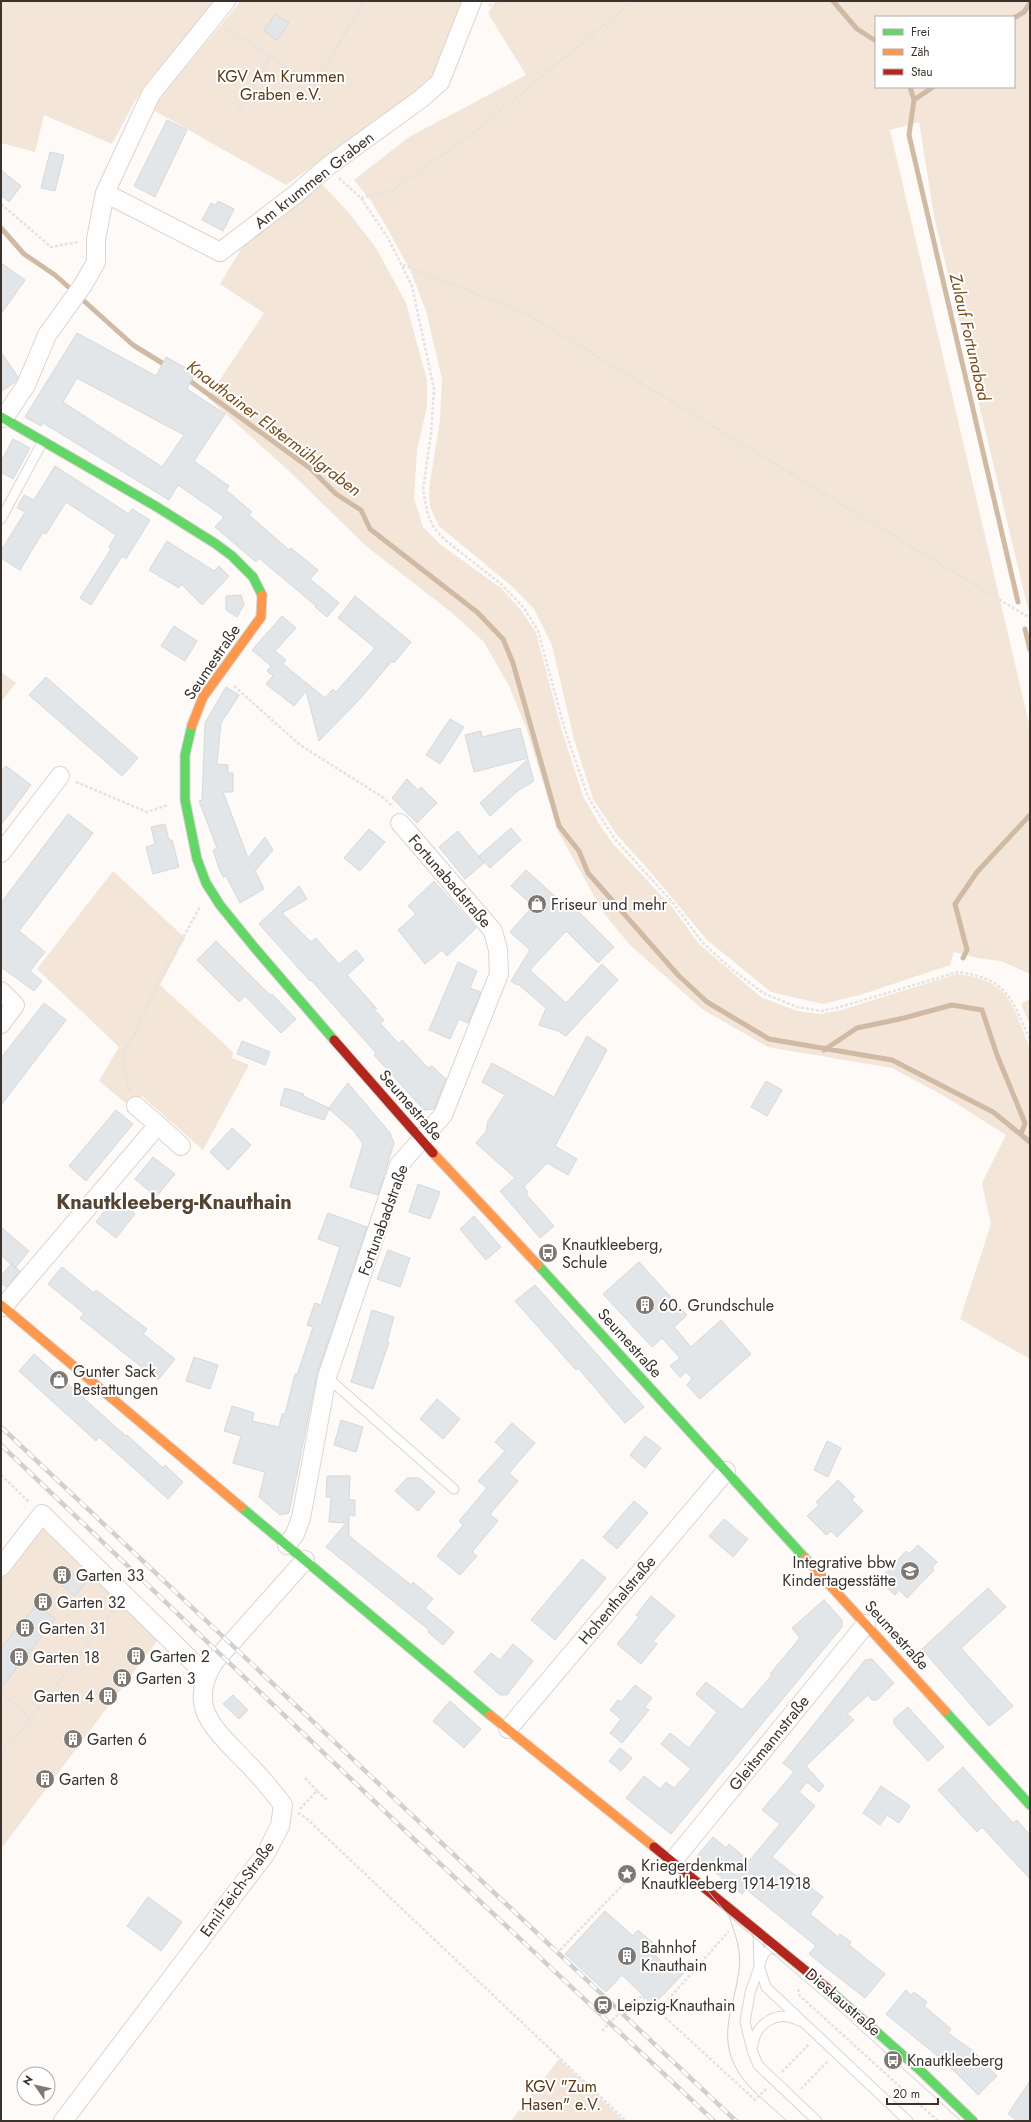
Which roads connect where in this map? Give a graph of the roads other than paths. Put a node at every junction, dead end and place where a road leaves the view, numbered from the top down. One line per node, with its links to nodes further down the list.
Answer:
1 (226, 1): 3 (street)
2 (472, 1): 3 (street, Am krummen Graben)
3 (105, 193): 4 (street)
4 (3, 417): 5 (street, Seumestraße)
5 (43, 442): 6 (lane); 14 (street, Seumestraße)
6 (1, 519)
7 (60, 776): 9 (street)
8 (400, 822): 14 (street, Fortunabadstraße)
9 (1, 853)
10 (1, 991): 11 (street)
11 (1, 1024)
12 (136, 1106): 13 (street)
13 (158, 1125): 15 (street); 16 (street)
14 (421, 1140): 17 (street, Fortunabadstraße); 18 (street, Seumestraße)
15 (181, 1146)
16 (2, 1306): 20 (street, Dieskaustraße)
17 (327, 1377): 19 (lane); 20 (street, Fortunabadstraße)
18 (726, 1471): 23 (street, Seumestraße); 25 (street, Hohenthalstraße)
19 (454, 1489)
20 (287, 1545): 21 (street, Dieskaustraße)
21 (305, 1560): 24 (street, Emil-Teich-Straße); 25 (street, Dieskaustraße)
22 (1, 1567): 24 (street)
23 (866, 1624): 26 (street, Seumestraße); 27 (street, Gleitsmannstraße)
24 (206, 1675): 33 (street, Emil-Teich-Straße)
25 (508, 1729): 27 (street, Dieskaustraße)
26 (1030, 1805)
27 (672, 1862): 28 (street, Dieskaustraße)
28 (758, 1930): 29 (street, Dieskaustraße); 30 (lane)
29 (781, 1950): 30 (lane); 36 (street, Dieskaustraße)
30 (759, 1965): 31 (lane); 32 (lane)
31 (805, 2024): 32 (lane); 35 (lane)
32 (752, 2050): 34 (lane)
33 (64, 2121)
34 (817, 2121)
35 (908, 2121)
36 (973, 2121)

